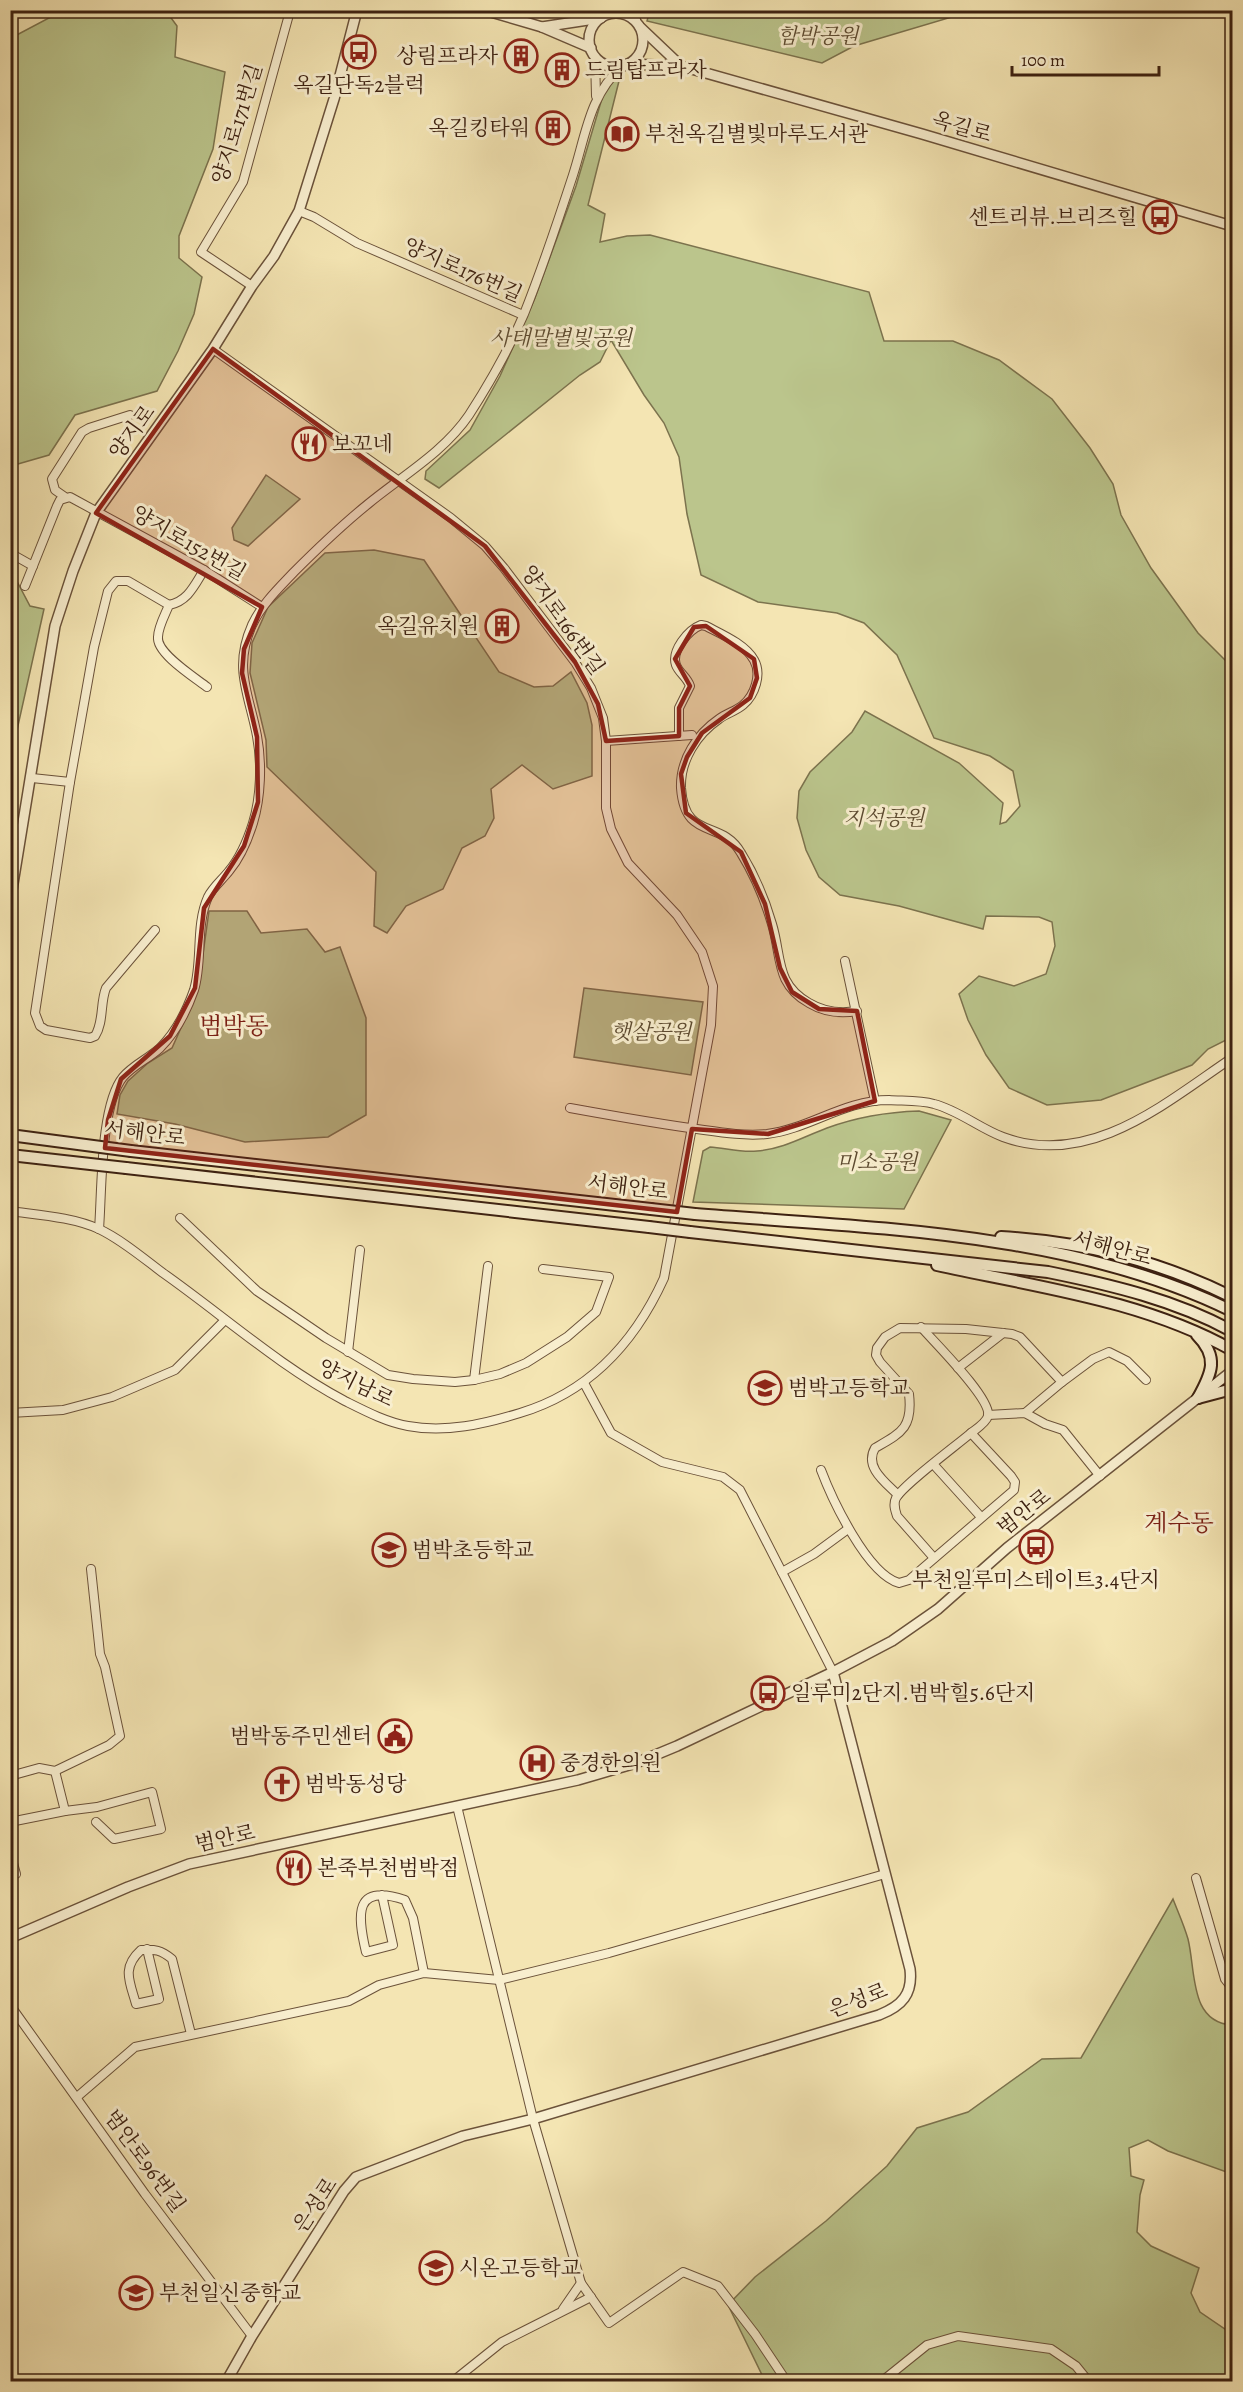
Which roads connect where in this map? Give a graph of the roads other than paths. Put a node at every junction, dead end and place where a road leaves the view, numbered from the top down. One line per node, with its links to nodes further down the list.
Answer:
1 (357, 10): 12 (street, 양지로)
2 (484, 10): 7 (street)
3 (635, 10): 6 (street)
4 (290, 11): 14 (street, 양지로171번길)
5 (607, 14): 6 (street); 7 (street); 8 (street)
6 (638, 25): 9 (street); 10 (street, 옥길로)
7 (542, 27): 8 (street)
8 (593, 52): 9 (street); 11 (street)
9 (625, 65): 10 (street, 옥길로); 11 (street)
10 (681, 66): 13 (street, 옥길로)
11 (597, 98): 15 (street)
12 (299, 211): 14 (street, 양지로); 15 (street, 양지로176번길)
13 (1233, 226)
14 (252, 286): 16 (street, 양지로)
15 (523, 315): 18 (street, 양지로176번길)
16 (213, 349): 18 (street, 양지로166번길); 20 (street, 양지로)
17 (130, 415): 19 (street)
18 (399, 481): 26 (street, 양지로176번길); 30 (street, 양지로166번길)
19 (65, 497): 20 (street, 양지로152번길); 22 (street)
20 (96, 513): 23 (street, 양지로152번길); 31 (street, 양지로)
21 (10, 552): 22 (street)
22 (33, 566): 24 (street)
23 (204, 570): 25 (street); 26 (street, 양지로152번길)
24 (25, 586)
25 (169, 605): 27 (street); 32 (street)
26 (262, 607): 45 (street)
27 (207, 687)
28 (679, 735): 29 (street); 30 (street); 36 (street)
29 (692, 735)
30 (606, 741): 40 (street, 양지로166번길)
31 (32, 778): 32 (street); 33 (street, 양지로)
32 (70, 782): 34 (street)
33 (10, 902)
34 (155, 930)
35 (845, 961): 36 (street)
36 (857, 1011): 38 (street)
37 (1233, 1058): 38 (street)
38 (875, 1101): 40 (street)
39 (570, 1108): 40 (street)
40 (692, 1129): 65 (street, 양지남로)
41 (10, 1136): 46 (main road, 서해안로, bridge)
42 (10, 1155): 48 (main road, 서해안로, bridge)
43 (10, 1211): 45 (street, 양지남로)
44 (180, 1218): 59 (street)
45 (99, 1229): 53 (street, 양지남로)
46 (890, 1229): 51 (main road); 52 (main road, 서해안로)
47 (360, 1250): 59 (street)
48 (886, 1255): 55 (main road); 56 (main road, 서해안로)
49 (488, 1266): 62 (street)
50 (543, 1269): 62 (street)
51 (1233, 1297)
52 (1233, 1311)
53 (225, 1320): 65 (street, 양지남로); 68 (street)
54 (921, 1328): 57 (street); 60 (street); 75 (street)
55 (1193, 1330): 58 (main road); 67 (main road)
56 (1233, 1331)
57 (1003, 1333): 60 (street); 64 (street)
58 (1233, 1350)
59 (348, 1352): 62 (street)
60 (958, 1368): 70 (street)
61 (1233, 1371): 67 (street, 범안로)
62 (474, 1380)
63 (1146, 1380): 64 (street)
64 (1062, 1382): 69 (street)
65 (584, 1383): 80 (street)
66 (1233, 1389): 67 (main road)
67 (1198, 1398): 74 (street, 범안로)
68 (10, 1413)
69 (1025, 1413): 70 (street); 74 (street)
70 (988, 1415): 71 (street)
71 (971, 1433): 72 (street); 76 (street)
72 (934, 1464): 75 (street); 76 (street)
73 (821, 1470): 77 (street)
74 (1100, 1476): 81 (street, 범안로)
75 (898, 1495): 78 (street)
76 (981, 1517): 78 (street)
77 (848, 1529): 78 (street); 80 (street)
78 (934, 1558)
79 (91, 1569): 82 (street)
80 (782, 1572): 81 (street)
81 (833, 1672): 84 (street, 범안로); 90 (street, 은성로)
82 (55, 1771): 83 (street); 85 (street)
83 (10, 1776)
84 (457, 1806): 93 (street, 범안로); 96 (street)
85 (66, 1811): 86 (street); 87 (street)
86 (10, 1822)
87 (96, 1822)
88 (10, 1852): 89 (street)
89 (16, 1874)
90 (885, 1874): 96 (street); 101 (street, 은성로)
91 (1196, 1878): 97 (street)
92 (382, 1895): 92 (street); 95 (street)
93 (10, 1938)
94 (147, 1949): 94 (street); 99 (street)
95 (424, 1973): 96 (street); 99 (street)
96 (500, 1980): 101 (street)
97 (1233, 1988)
98 (10, 2005): 100 (street, 범안로96번길)
99 (191, 2034): 100 (street)
100 (77, 2097): 105 (street, 범안로96번길)
101 (533, 2120): 102 (street); 105 (street, 은성로)
102 (581, 2283): 103 (street); 104 (street)
103 (591, 2297): 104 (street); 108 (street)
104 (562, 2311): 107 (street)
105 (252, 2336): 106 (street, 은성로)
106 (226, 2382)
107 (452, 2382)
108 (787, 2382)
109 (881, 2382): 110 (street)
110 (1089, 2382)

